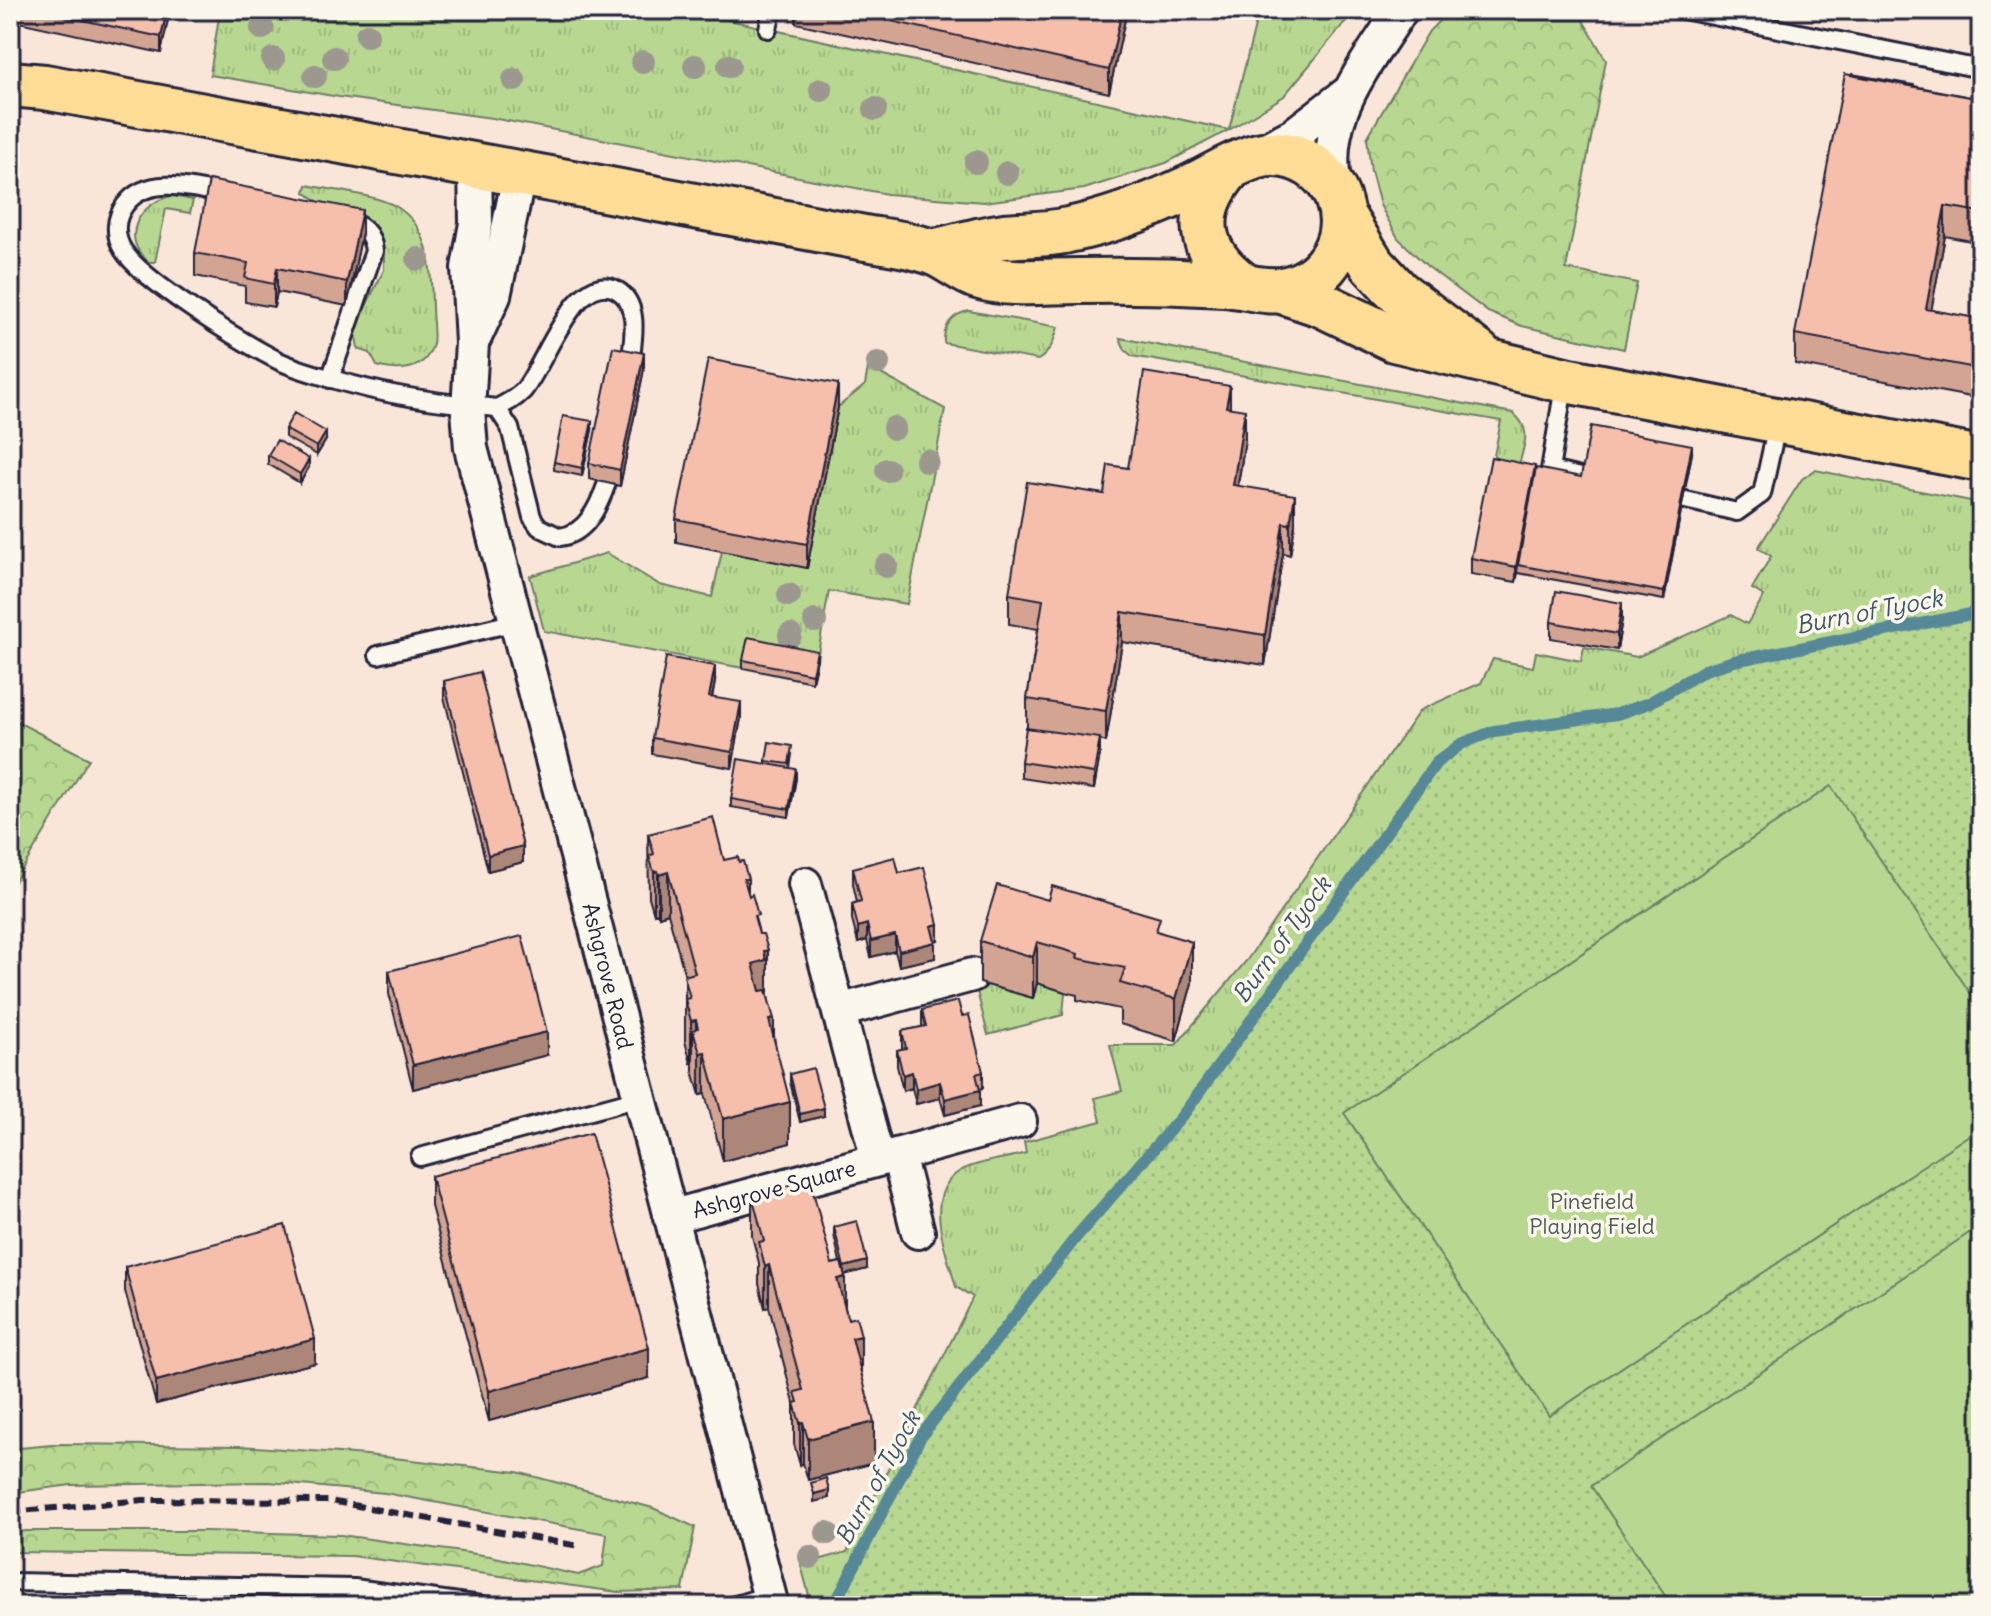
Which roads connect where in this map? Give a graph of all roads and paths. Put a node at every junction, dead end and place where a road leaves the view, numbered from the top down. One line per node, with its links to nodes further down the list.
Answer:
1 (772, 10): 4 (lane)
2 (1401, 10): 7 (street)
3 (1683, 10): 5 (lane)
4 (768, 29)
5 (1981, 69)
6 (22, 83): 8 (highway)
7 (1349, 92): 9 (street); 12 (street)
8 (475, 164): 10 (highway); 16 (street, Ashgrove Road)
9 (1237, 164): 12 (highway); 14 (highway); 15 (highway)
10 (520, 171): 14 (highway); 16 (street, Ashgrove Road)
11 (239, 197): 19 (lane)
12 (1339, 205): 15 (highway); 17 (highway)
13 (328, 215): 19 (lane)
14 (933, 252): 15 (highway)
15 (1263, 288): 17 (highway)
16 (472, 343): 21 (street, Ashgrove Road)
17 (1486, 360): 20 (highway)
18 (630, 366): 21 (lane)
19 (330, 379): 21 (lane)
20 (1565, 380): 22 (highway); 25 (lane)
21 (482, 406): 24 (lane); 27 (street, Ashgrove Road)
22 (1778, 419): 23 (highway); 26 (lane)
23 (1981, 459)
24 (607, 483)
25 (1607, 483)
26 (1651, 493)
27 (516, 622): 28 (lane); 32 (street, Ashgrove Road)
28 (378, 655)
29 (805, 884): 31 (street, Ashgrove Square)
30 (972, 975): 31 (street)
31 (839, 1011): 35 (street, Ashgrove Square)
32 (639, 1098): 34 (lane); 36 (street, Ashgrove Road)
33 (1020, 1121): 35 (street, Ashgrove Square)
34 (420, 1157)
35 (888, 1158): 36 (street, Ashgrove Square); 37 (street, Ashgrove Square)
36 (670, 1217): 39 (street, Ashgrove Road)
37 (918, 1232)
38 (10, 1582): 40 (lane)
39 (770, 1600): 41 (lane)
40 (489, 1606)
41 (732, 1606)

